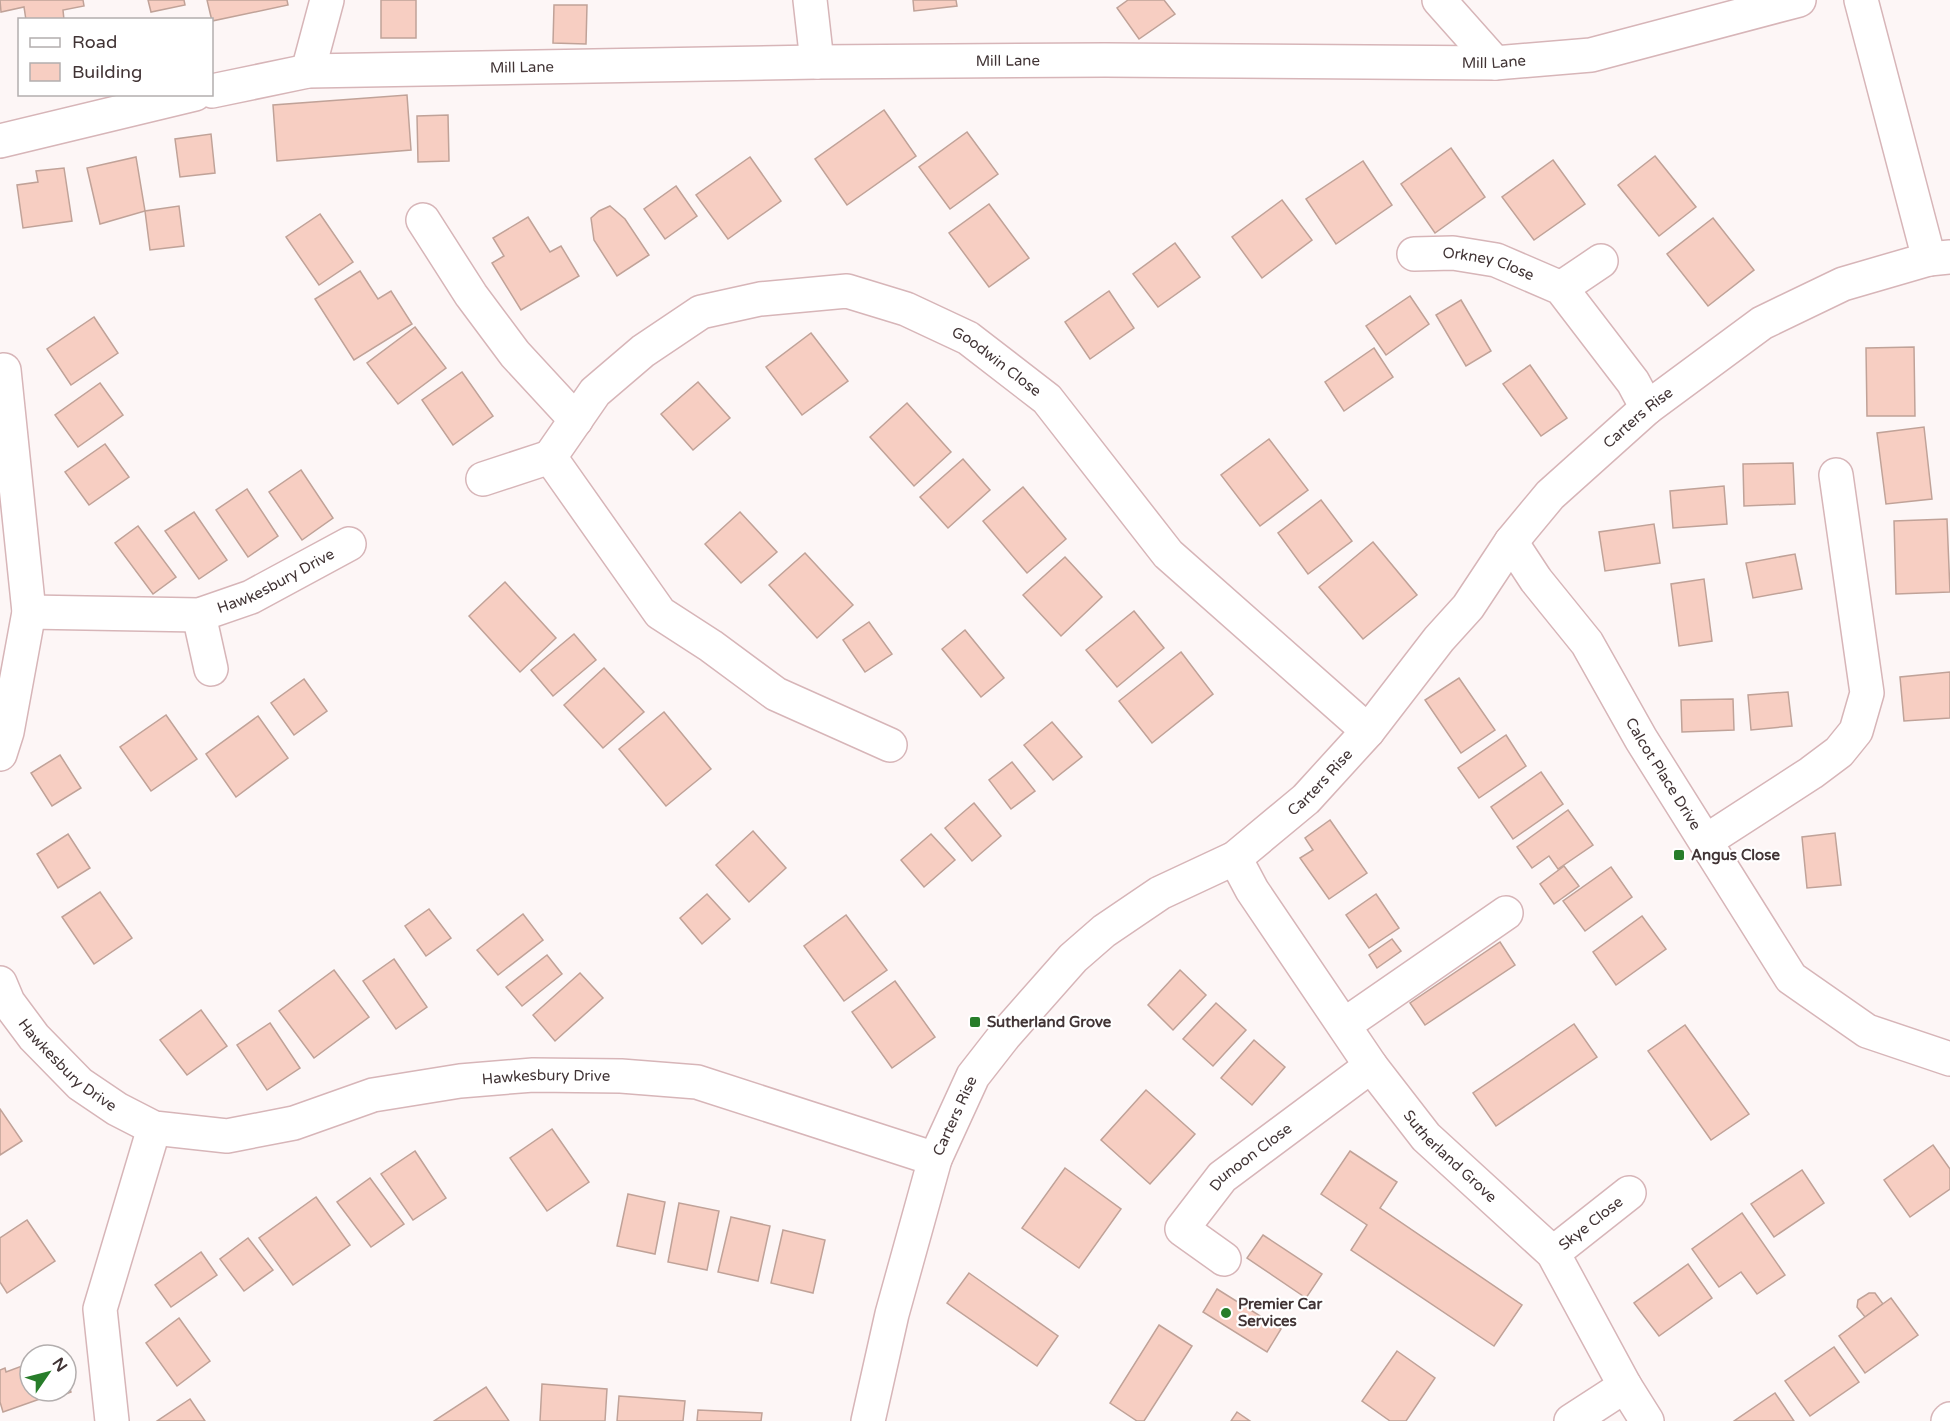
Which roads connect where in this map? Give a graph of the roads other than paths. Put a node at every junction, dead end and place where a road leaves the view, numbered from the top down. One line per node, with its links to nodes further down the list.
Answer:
1 (327, 0): 8 (street)
2 (810, 0): 6 (street)
3 (1440, 0): 7 (street)
4 (1799, 0): 7 (street, Mill Lane)
5 (1860, 0): 14 (street)
6 (818, 62): 7 (street, Mill Lane); 8 (street, Mill Lane)
7 (1495, 63)
8 (308, 71): 9 (street, Mill Lane)
9 (213, 91)
10 (187, 96): 11 (street)
11 (0, 141)
12 (423, 220): 19 (street)
13 (1414, 254): 16 (street, Orkney Close)
14 (1939, 258): 18 (street, Carters Rise)
15 (1601, 261): 16 (street)
16 (1561, 288): 18 (street, Orkney Close)
17 (4, 370): 25 (street)
18 (1647, 408): 23 (street, Carters Rise)
19 (576, 420): 20 (street, Goodwin Close); 28 (street, Goodwin Close)
20 (550, 457): 22 (street); 29 (street)
21 (1836, 475): 31 (street)
22 (483, 479)
23 (1511, 542): 28 (street, Carters Rise); 31 (street, Calcot Place Drive)
24 (348, 544): 26 (street, Hawkesbury Drive)
25 (29, 612): 26 (street, Hawkesbury Drive); 30 (street)
26 (199, 615): 27 (street, Hawkesbury Drive)
27 (211, 669)
28 (1368, 730): 32 (street, Carters Rise)
29 (890, 745)
30 (0, 754)
31 (1706, 842): 36 (street, Calcot Place Drive)
32 (1235, 858): 35 (street, Sutherland Grove); 39 (street, Carters Rise)
33 (1506, 913): 35 (street)
34 (0, 983): 38 (street, Hawkesbury Drive)
35 (1344, 1025): 37 (street, Sutherland Grove)
36 (1950, 1059)
37 (1371, 1066): 41 (street, Sutherland Grove); 42 (street, Dunoon Close)
38 (154, 1128): 39 (street, Hawkesbury Drive); 44 (street)
39 (935, 1159): 45 (street, Carters Rise)
40 (1629, 1193): 41 (street, Skye Close)
41 (1553, 1253): 43 (street, Sutherland Grove)
42 (1224, 1259)
43 (1625, 1386): 46 (street); 47 (street, Sutherland Grove)
44 (112, 1421)
45 (868, 1421)
46 (1571, 1421)
47 (1647, 1421)

